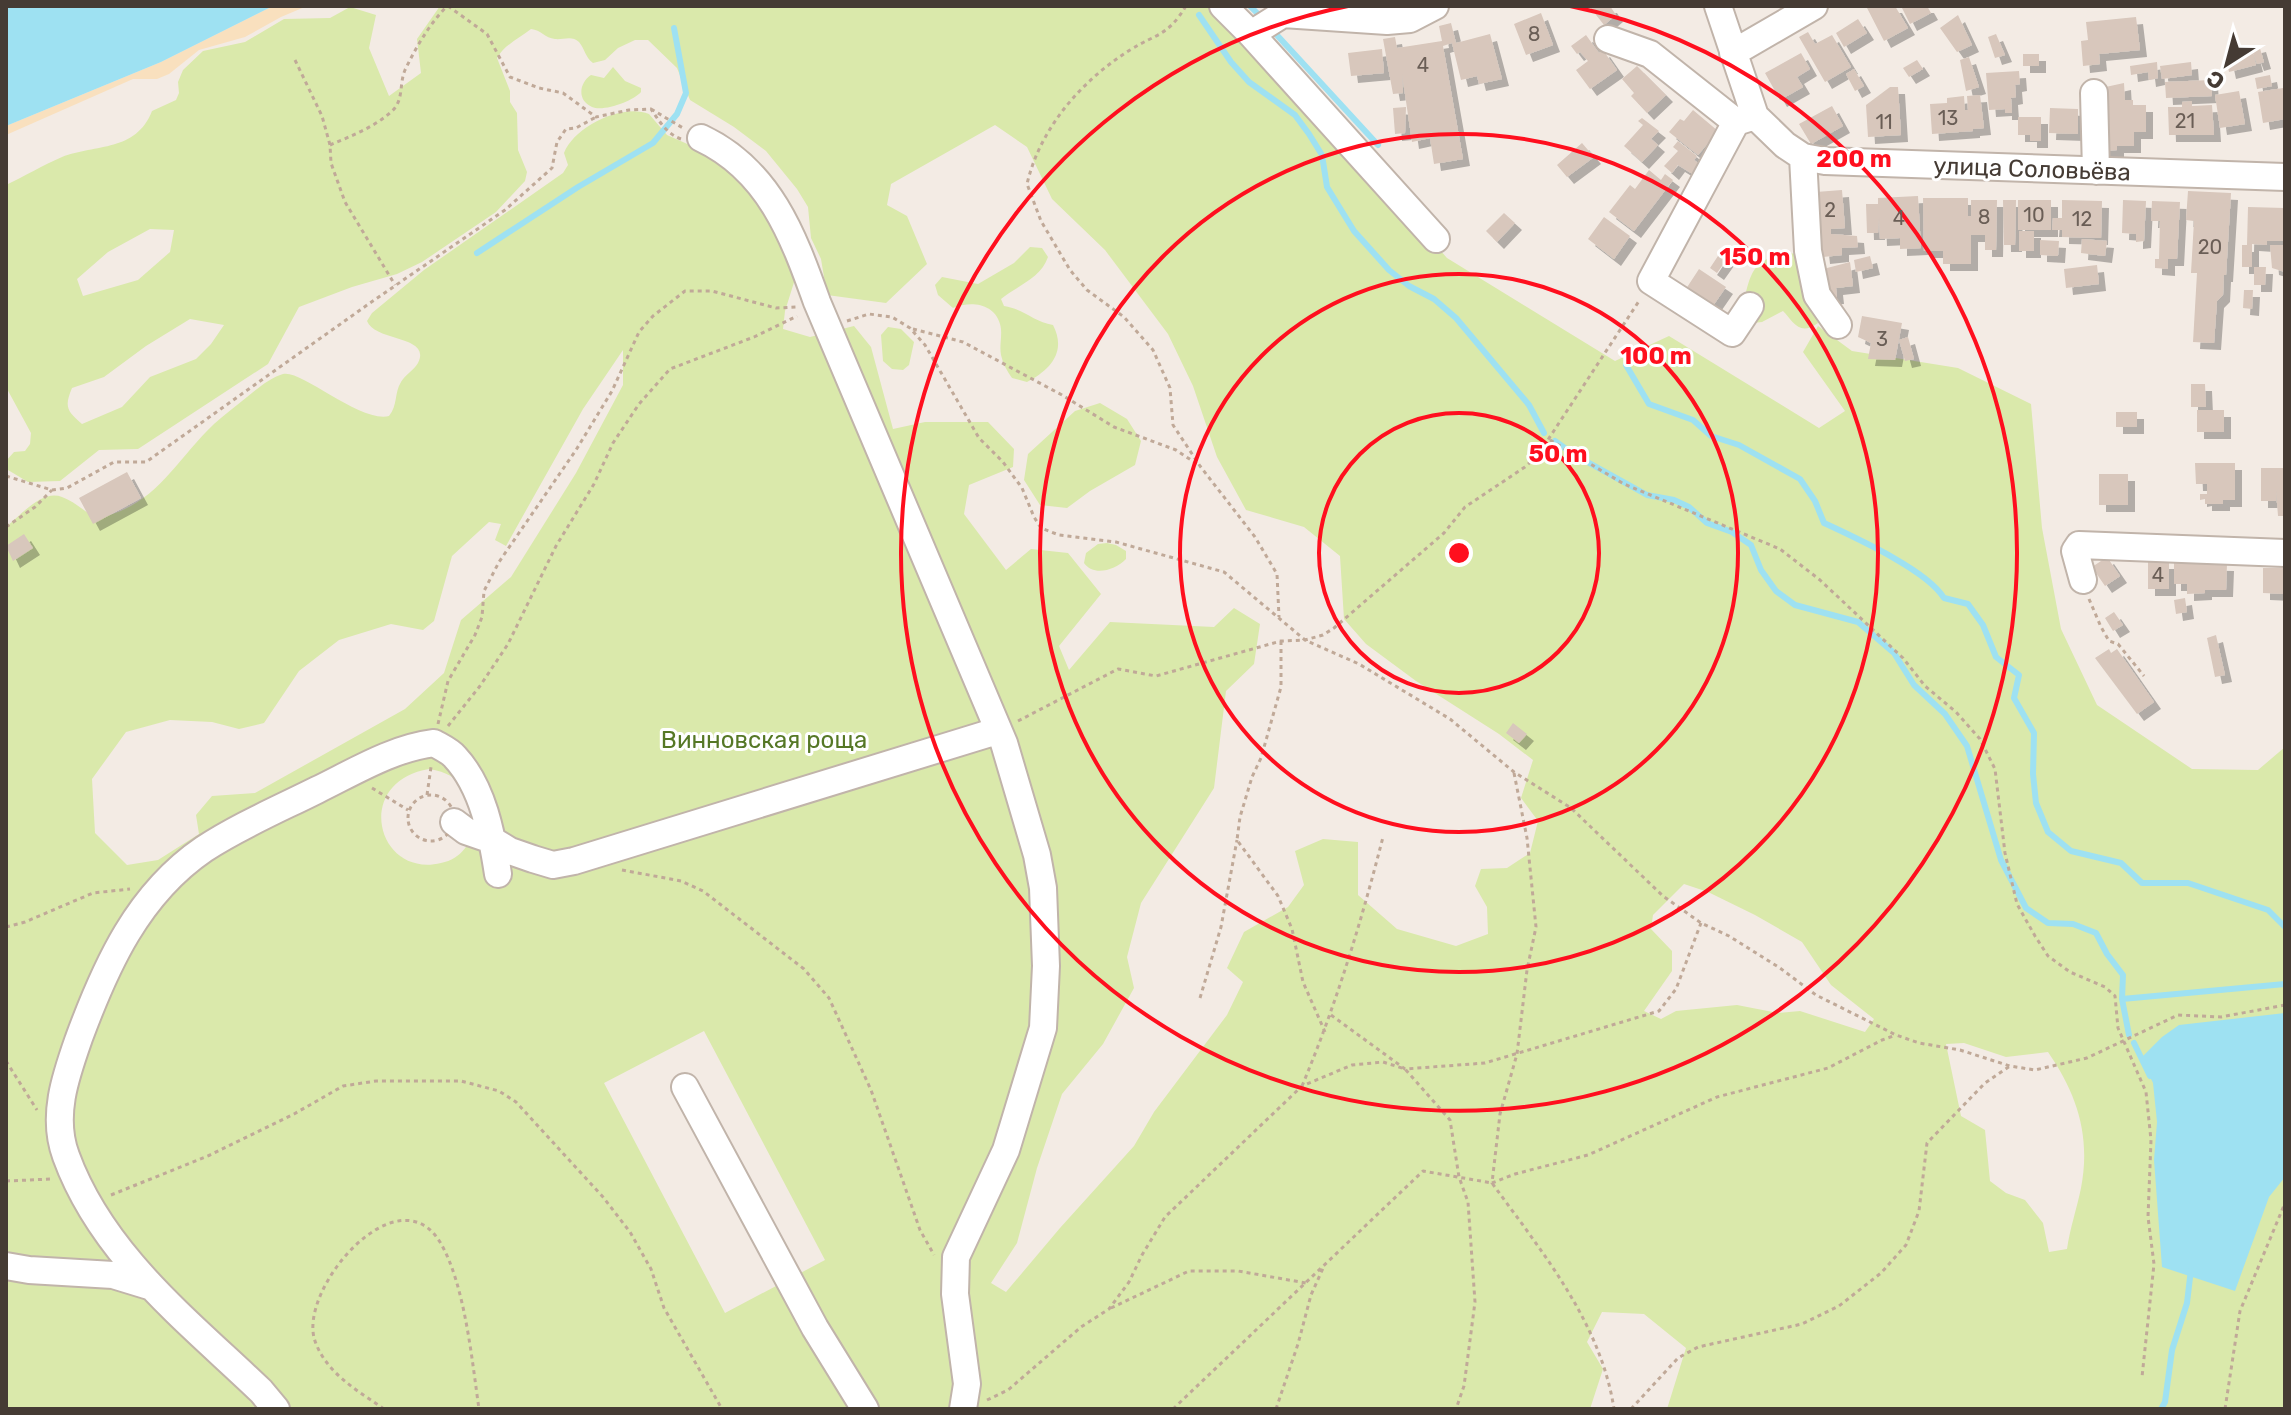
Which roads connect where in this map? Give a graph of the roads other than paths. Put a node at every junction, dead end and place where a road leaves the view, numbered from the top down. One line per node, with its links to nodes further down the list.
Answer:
1 (1223, 6): 6 (street)
2 (1718, 6): 8 (street)
3 (1814, 6): 8 (street)
4 (1424, 8): 5 (street)
5 (1287, 10): 6 (street)
6 (1251, 34): 15 (street)
7 (1608, 39): 10 (street)
8 (1733, 53): 10 (street)
9 (2094, 93): 13 (street)
10 (1746, 119): 12 (street); 16 (street)
11 (701, 138): 20 (street)
12 (1803, 157): 13 (street, улица Соловьёва); 17 (street)
13 (2096, 171): 14 (street, улица Соловьёва)
14 (2285, 177)
15 (1436, 239)
16 (1750, 306)
17 (1838, 325)
18 (2285, 553): 19 (street)
19 (2083, 580)
20 (997, 731): 22 (street); 27 (street)
21 (454, 822): 22 (street)
22 (492, 840): 23 (street); 26 (street)
23 (498, 874)
24 (685, 1087): 29 (street)
25 (6, 1266): 26 (street)
26 (149, 1286): 28 (street)
27 (971, 1407)
28 (276, 1409)
29 (865, 1409)

